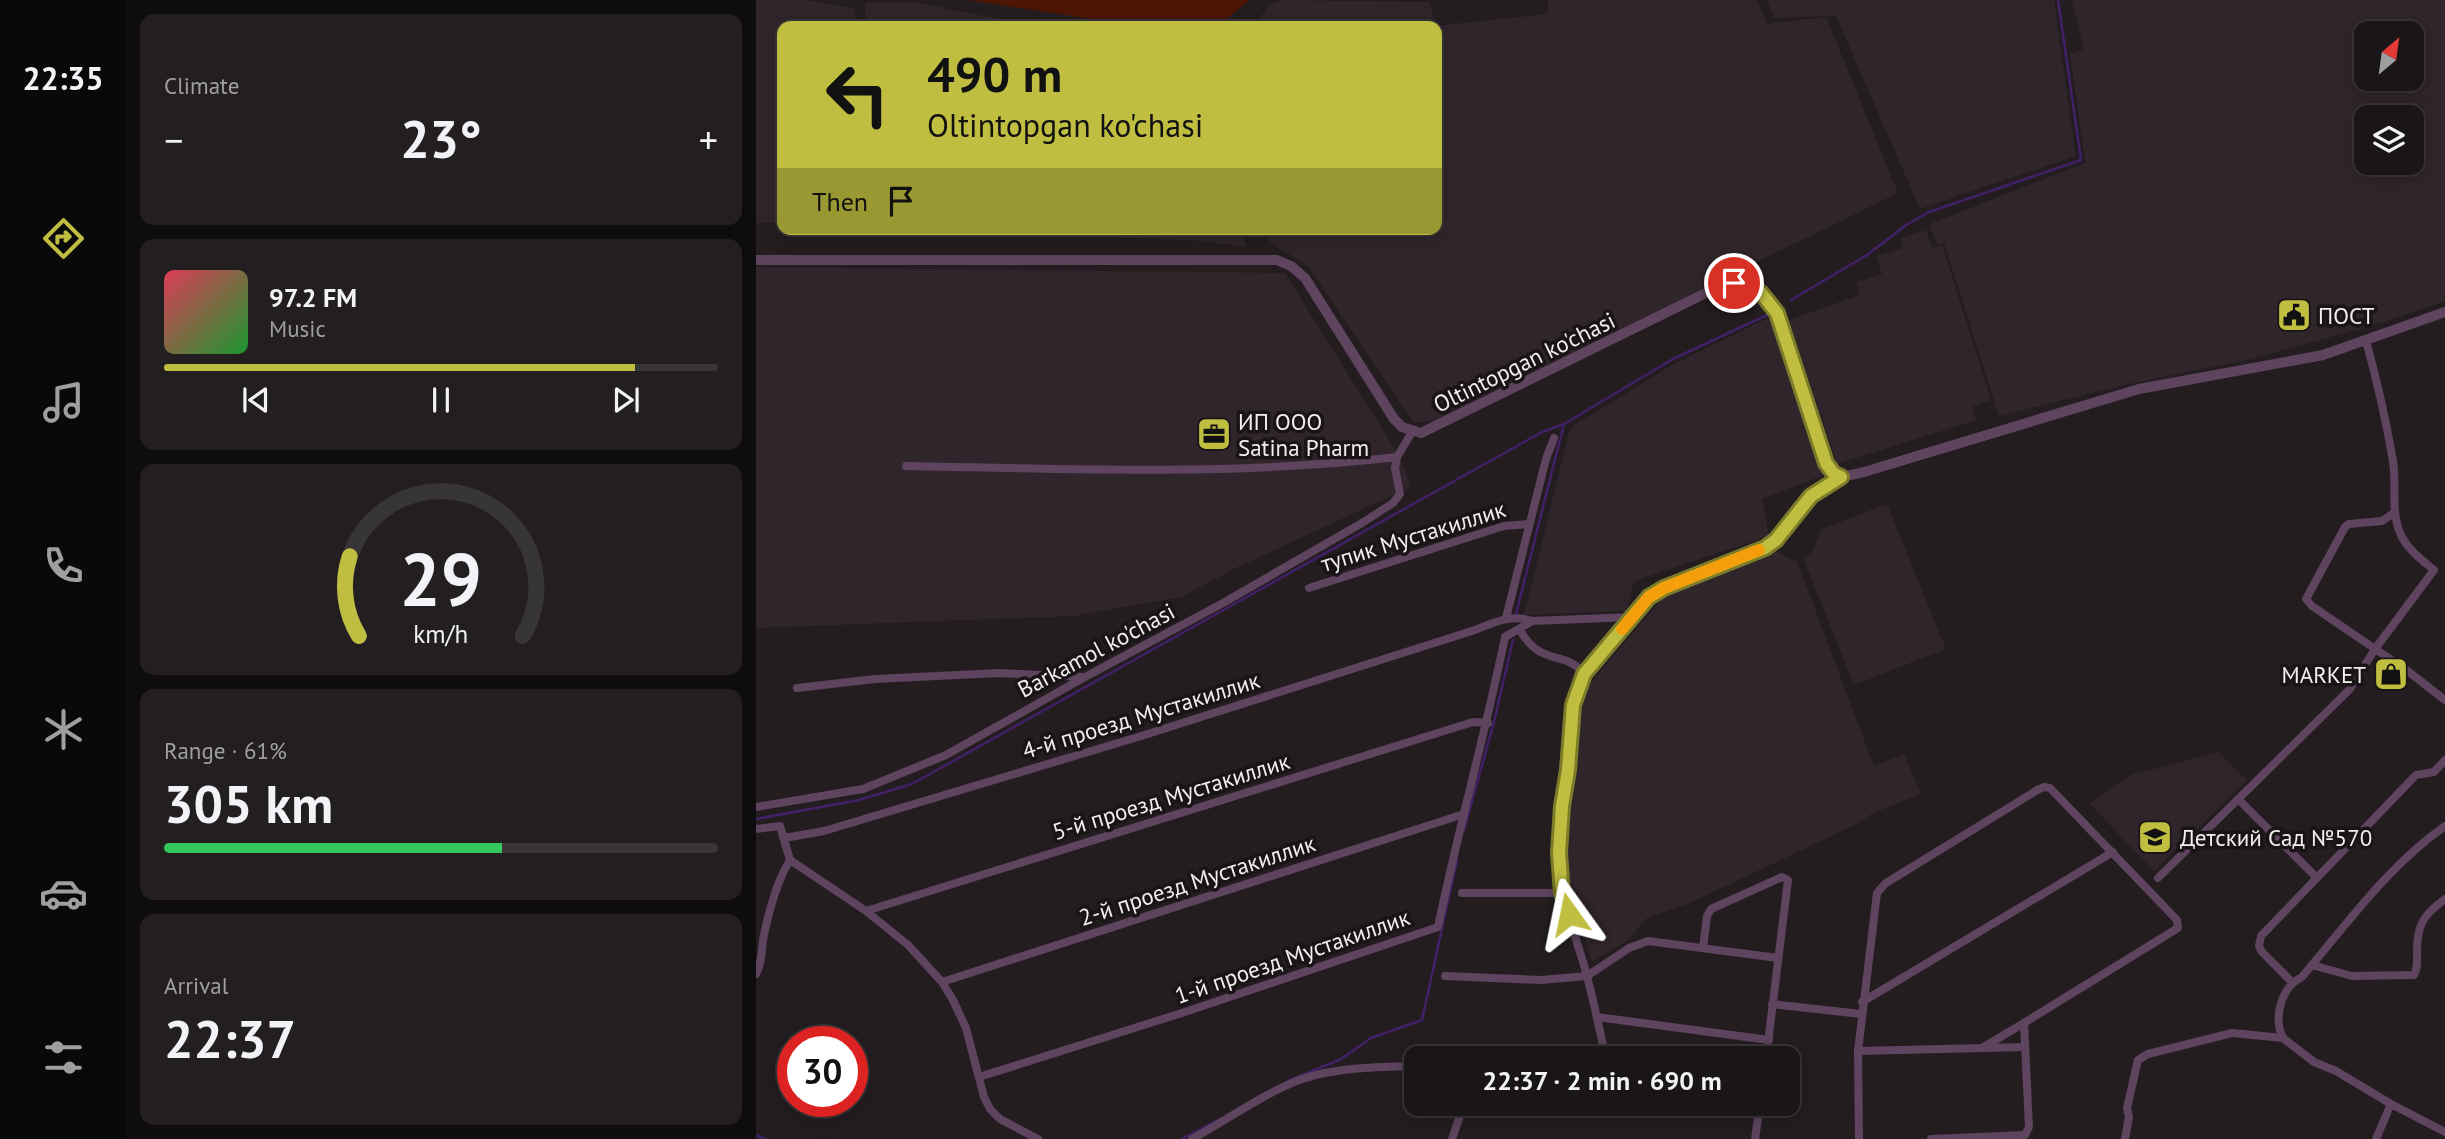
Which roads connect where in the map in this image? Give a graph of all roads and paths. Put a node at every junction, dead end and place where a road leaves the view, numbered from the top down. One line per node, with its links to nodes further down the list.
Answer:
1 (756, 260): 4 (street, Oltintopgan ko'chasi)
2 (2445, 312): 3 (street)
3 (2366, 341): 8 (street); 9 (street)
4 (1412, 432): 6 (street); 8 (street, Oltintopgan ko'chasi)
5 (1553, 438): 10 (street)
6 (1397, 457): 7 (street); 19 (street, Barkamol ko'chasi)
7 (906, 466)
8 (1841, 477): 12 (street)
9 (2394, 513): 17 (street); 17 (street)
10 (1529, 524): 11 (street, тупик Мустакиллик); 13 (street)
11 (1309, 588)
12 (1632, 617): 14 (street); 18 (street)
13 (1502, 620): 14 (street); 16 (street); 29 (street, 4-й проезд Мустакиллик)
14 (1532, 621): 15 (street)
15 (1520, 630): 16 (street); 18 (street)
16 (1505, 637): 22 (street, 1-й проезд Мустакиллик)
17 (2375, 649): 21 (street); 24 (street)
18 (1584, 674): 35 (street)
19 (1085, 677): 20 (street); 25 (street, Barkamol ko'chasi)
20 (797, 688)
21 (2445, 700)
22 (1488, 723): 26 (street, 1-й проезд Мустакиллик); 37 (street, 5-й проезд Мустакиллик)
23 (2445, 760): 32 (street)
24 (2238, 799): 32 (street); 33 (street)
25 (756, 807)
26 (1464, 814): 44 (street, 2-й проезд Мустакиллик); 59 (street, 1-й проезд Мустакиллик)
27 (2445, 826): 40 (street)
28 (756, 829): 29 (street)
29 (784, 838): 31 (street)
30 (2113, 852): 46 (street); 46 (street); 50 (street)
31 (790, 860): 37 (street); 41 (street)
32 (2317, 877): 45 (street)
33 (2158, 878)
34 (1462, 893): 35 (street)
35 (1562, 893): 43 (street)
36 (2445, 899): 40 (street)
37 (866, 911): 44 (street)
38 (1703, 948): 39 (street); 39 (street); 43 (street)
39 (1778, 958): 47 (street)
40 (2312, 965): 45 (street)
41 (756, 974)
42 (1445, 976): 43 (street)
43 (1587, 976): 49 (street)
44 (942, 982): 59 (street)
45 (2292, 982): 51 (street)
46 (1862, 1002): 48 (street)
47 (1772, 1004): 48 (street); 52 (street)
48 (1861, 1014): 57 (street)
49 (1597, 1017): 52 (street); 53 (street)
50 (2024, 1023): 55 (street); 56 (street)
51 (2283, 1038): 60 (street); 70 (street)
52 (1769, 1040): 54 (street)
53 (1603, 1046)
54 (1768, 1046)
55 (2025, 1047): 56 (street); 69 (street)
56 (1981, 1048): 57 (street)
57 (1858, 1051): 68 (street)
58 (1404, 1066): 65 (street)
59 (979, 1077): 64 (street)
60 (2391, 1104): 63 (street); 71 (street)
61 (1460, 1116): 66 (street)
62 (1758, 1116): 67 (street)
63 (2445, 1132)
64 (1038, 1139)
65 (1192, 1139)
66 (1452, 1139)
67 (1755, 1139)
68 (1859, 1139)
69 (1931, 1139)
70 (2125, 1139)
71 (2376, 1139)

